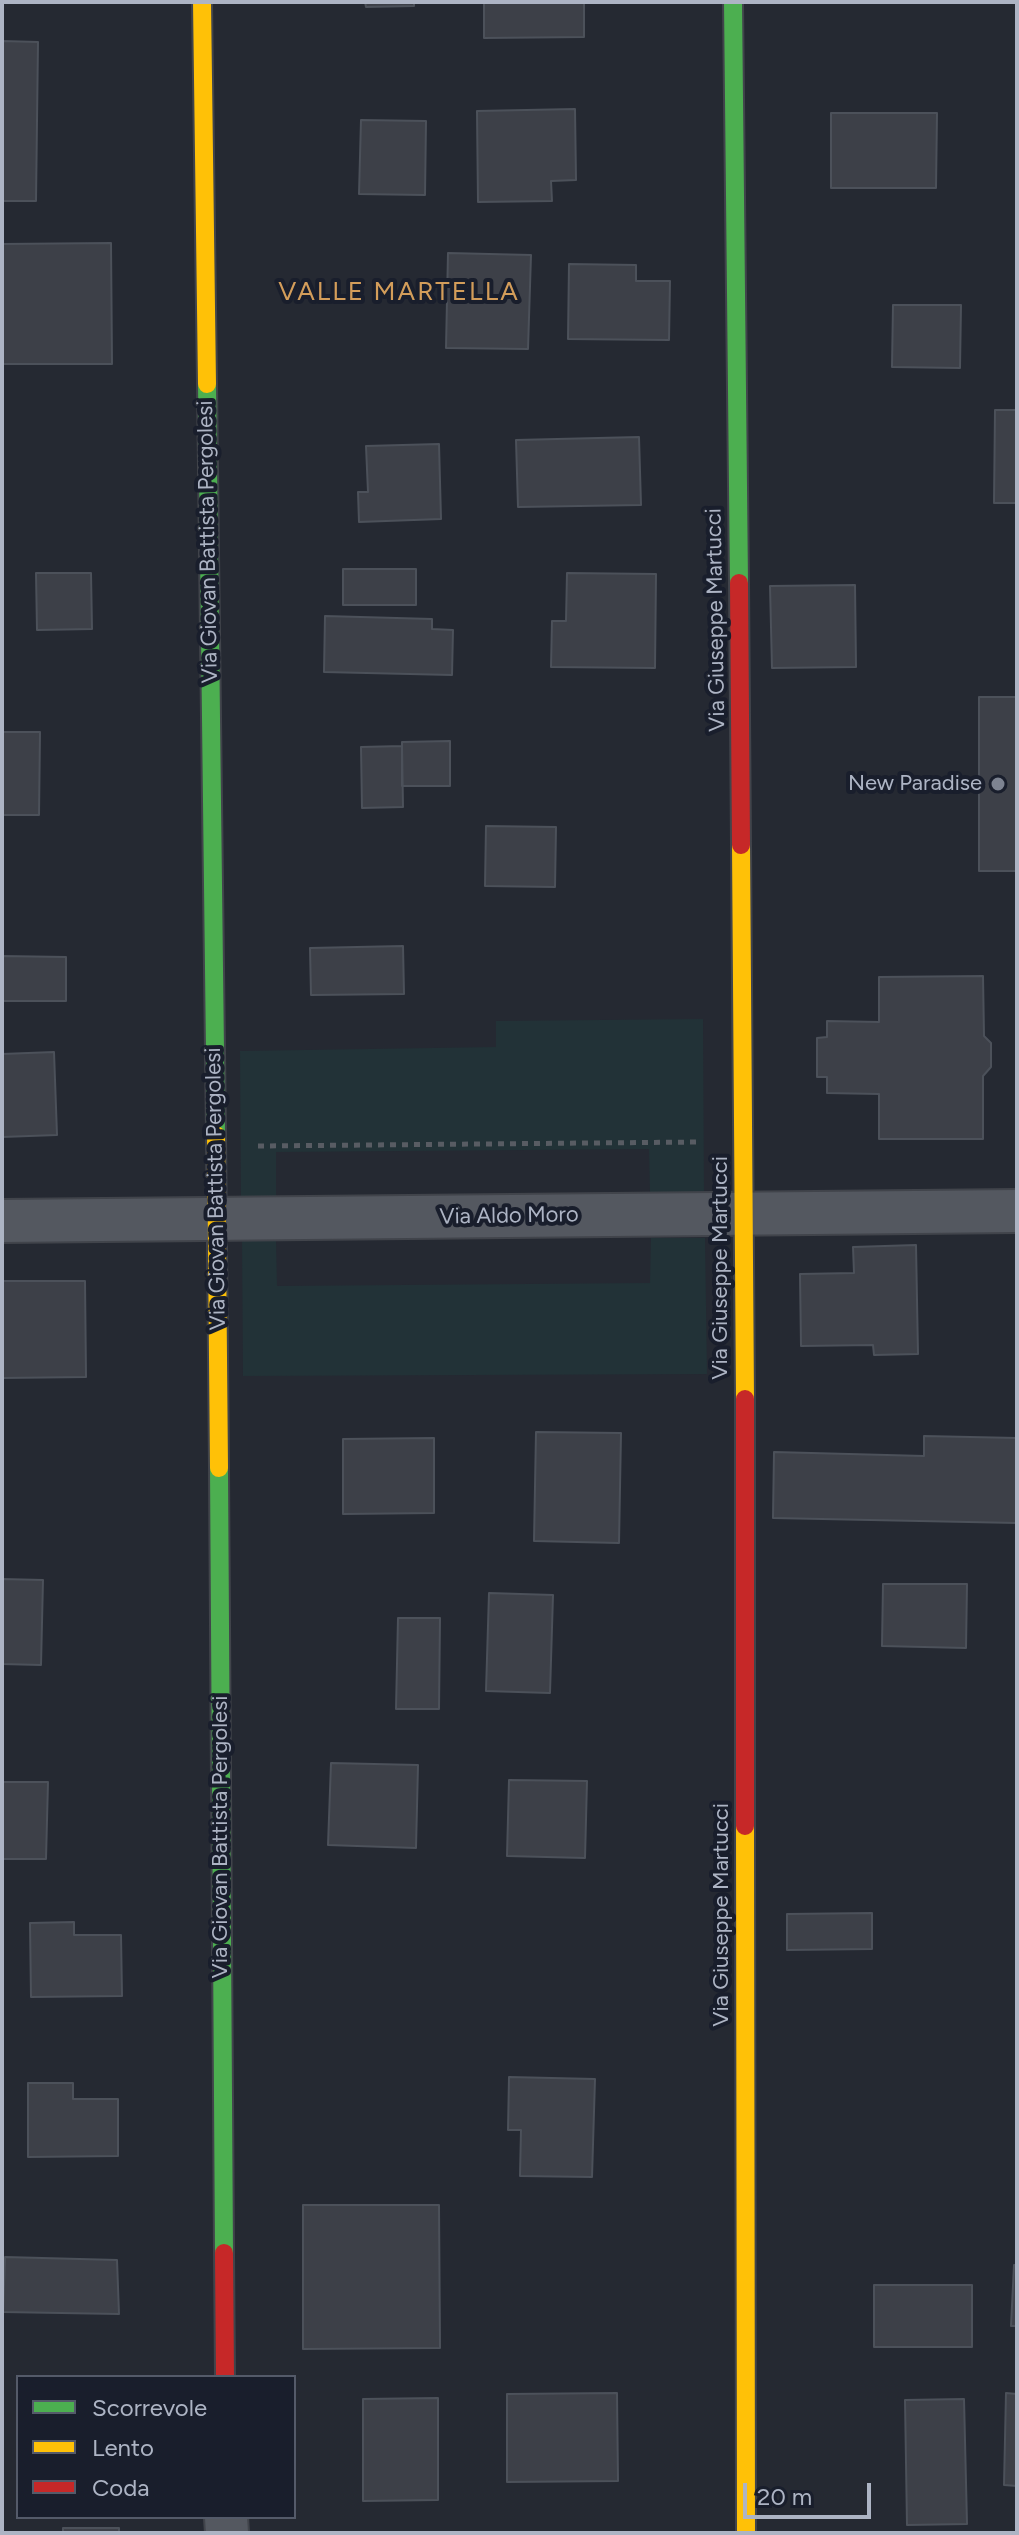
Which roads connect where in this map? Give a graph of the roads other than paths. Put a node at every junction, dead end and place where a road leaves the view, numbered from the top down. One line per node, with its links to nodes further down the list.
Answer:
1 (202, 2): 5 (street, Via Giovan Battista Pergolesi)
2 (733, 2): 4 (street, Via Giuseppe Martucci)
3 (1017, 1211): 4 (street, Via Aldo Moro)
4 (745, 1214): 5 (street, Via Aldo Moro); 8 (street, Via Giuseppe Martucci)
5 (217, 1219): 6 (street, Via Aldo Moro); 7 (street, Via Giovan Battista Pergolesi)
6 (2, 1221)
7 (225, 2375)
8 (746, 2533)

